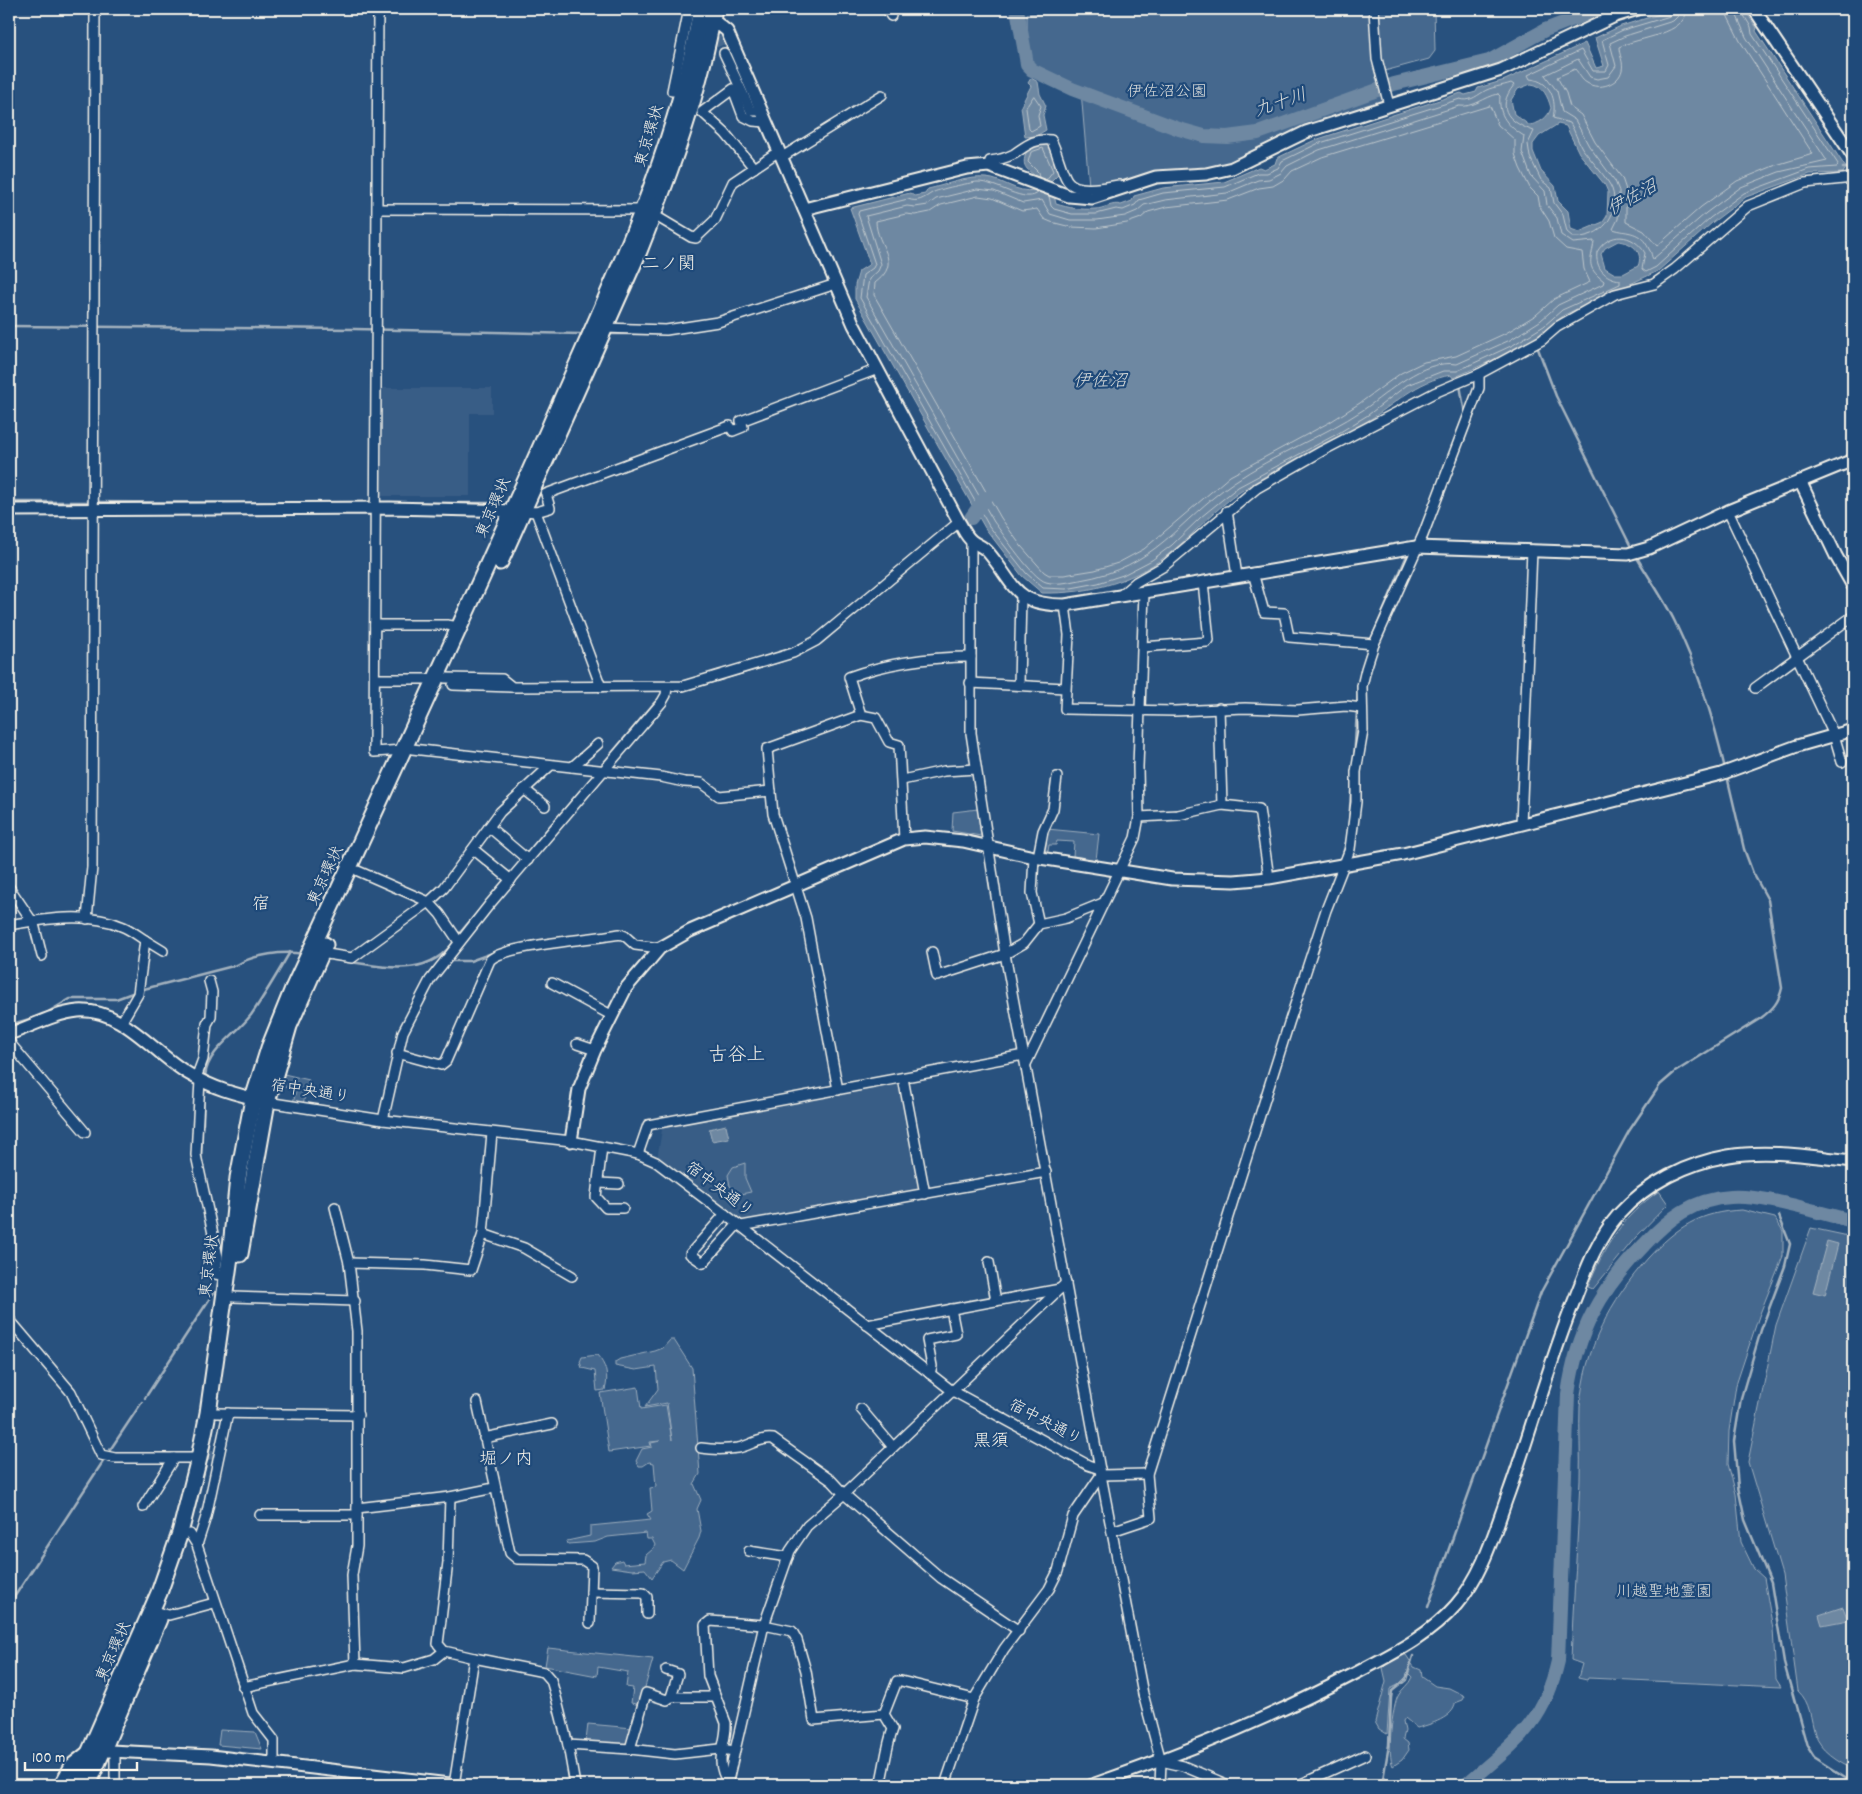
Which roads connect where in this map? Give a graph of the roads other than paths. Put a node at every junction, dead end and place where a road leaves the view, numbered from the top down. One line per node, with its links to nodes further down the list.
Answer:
1 (96, 9): 29 (street)
2 (378, 9): 18 (street)
3 (1374, 9): 9 (street)
4 (1638, 9): 9 (street)
5 (1754, 9): 13 (street)
6 (703, 12): 10 (street); 20 (highway, 東京環状); 20 (highway, 東京環状)
7 (724, 53): 10 (street)
8 (882, 96): 12 (street)
9 (1388, 100): 17 (street)
10 (762, 111): 11 (street)
11 (766, 122): 12 (street); 15 (street)
12 (780, 154): 15 (street); 19 (street)
13 (1853, 156)
14 (989, 166): 17 (street); 17 (street); 19 (street)
15 (754, 168): 20 (street)
16 (1853, 178): 24 (street)
17 (1142, 182)
18 (378, 209): 20 (street); 27 (street)
19 (804, 210): 21 (street)
20 (649, 212): 22 (highway, 東京環状); 30 (highway, 東京環状)
21 (836, 284): 22 (street); 23 (street)
22 (604, 328): 30 (highway, 東京環状)
23 (878, 368): 30 (street); 33 (street)
24 (1479, 374): 31 (street); 35 (street)
25 (1853, 460): 26 (street)
26 (1800, 481): 32 (street); 40 (street)
27 (375, 508): 29 (street); 30 (street); 46 (street)
28 (9, 510): 29 (street)
29 (93, 510): 96 (street)
30 (524, 511): 47 (highway, 東京環状); 53 (highway, 東京環状); 56 (street)
31 (1227, 511): 38 (street); 42 (street)
32 (1728, 511): 36 (street); 51 (street)
33 (959, 522): 34 (street); 57 (street)
34 (971, 541): 43 (street); 50 (street)
35 (1416, 547): 36 (street); 37 (street); 48 (street)
36 (1532, 550): 80 (street)
37 (1253, 573): 38 (street); 48 (street)
38 (1237, 576): 39 (street)
39 (1203, 582): 41 (street); 49 (street)
40 (1853, 586)
41 (1144, 592): 42 (street); 49 (street)
42 (1122, 594): 44 (street)
43 (1022, 596): 44 (street); 55 (street)
44 (1065, 605): 58 (street)
45 (1853, 616): 51 (street)
46 (375, 624): 47 (street); 52 (street)
47 (459, 627): 53 (highway, 東京環状)
48 (1374, 644): 61 (street)
49 (1144, 647): 62 (street)
50 (971, 657): 54 (street); 63 (street)
51 (1796, 657): 59 (street); 65 (street)
52 (375, 682): 53 (street); 53 (street); 67 (street)
53 (439, 682): 56 (street); 67 (highway, 東京環状)
54 (970, 683): 55 (street); 71 (street)
55 (1018, 685): 58 (street)
56 (601, 687): 57 (street)
57 (667, 687): 72 (street)
58 (1065, 688): 62 (street)
59 (1755, 688)
60 (1219, 708): 61 (street); 62 (street); 77 (street)
61 (1362, 708): 87 (street)
62 (1140, 711): 79 (street)
63 (862, 715): 74 (street); 76 (street)
64 (1853, 730): 65 (street)
65 (1834, 735): 68 (street); 80 (street)
66 (598, 744): 70 (street)
67 (408, 749): 69 (street); 89 (highway, 東京環状); 121 (highway, 東京環状)
68 (1842, 762)
69 (551, 765): 70 (street); 75 (street)
70 (572, 767): 72 (street)
71 (976, 769): 74 (street); 83 (street)
72 (602, 770): 76 (street); 86 (street)
73 (1057, 777): 85 (street)
74 (902, 780): 82 (street)
75 (524, 789): 78 (street); 81 (street)
76 (771, 791): 92 (street)
77 (1222, 805): 79 (street); 91 (street)
78 (545, 806)
79 (1139, 817): 88 (street)
80 (1521, 824): 87 (street)
81 (489, 827): 84 (street); 86 (street)
82 (904, 839): 83 (street); 92 (street)
83 (988, 845): 85 (street); 106 (street)
84 (473, 848): 90 (street); 94 (street)
85 (1036, 857): 88 (street); 98 (street)
86 (525, 858): 90 (street)
87 (1343, 866): 91 (street); 163 (street)
88 (1119, 870): 91 (street); 95 (street)
89 (358, 871): 94 (street); 105 (highway, 東京環状)
90 (509, 878): 101 (street)
91 (1270, 878)
92 (795, 886): 102 (street); 120 (street)
93 (9, 887): 97 (street)
94 (429, 902): 101 (street); 105 (street)
95 (1104, 903): 98 (street); 117 (street)
96 (87, 919): 97 (street); 100 (street)
97 (32, 921): 99 (street); 107 (street)
98 (1039, 924): 106 (street)
99 (9, 925)
100 (145, 940): 103 (street); 111 (street)
101 (459, 942): 116 (street)
102 (660, 948): 110 (street); 116 (street)
103 (163, 951)
104 (932, 952): 106 (street)
105 (321, 953): 121 (highway, 東京環状)
106 (1005, 954): 117 (street)
107 (42, 956)
108 (209, 980): 119 (street)
109 (552, 983): 110 (street)
110 (611, 1016): 115 (street)
111 (121, 1023): 112 (street); 119 (street)
112 (9, 1034)
113 (9, 1042): 123 (street)
114 (577, 1044): 115 (street)
115 (595, 1050): 125 (street)
116 (398, 1053): 122 (street)
117 (1025, 1059): 118 (street); 129 (street)
118 (903, 1078): 120 (street); 132 (street)
119 (198, 1079): 121 (street); 140 (street)
120 (838, 1090): 127 (street)
121 (260, 1100): 122 (street, 宿中央通り); 140 (highway, 東京環状); 143 (highway, 東京環状)
122 (383, 1120): 124 (street, 宿中央通り)
123 (85, 1132)
124 (492, 1133): 125 (street, 宿中央通り); 137 (street)
125 (570, 1141): 126 (street, 宿中央通り)
126 (602, 1147): 127 (street, 宿中央通り); 130 (street)
127 (638, 1154): 135 (street, 宿中央通り)
128 (1853, 1161): 196 (street)
129 (1046, 1172): 132 (street); 142 (street)
130 (599, 1183): 131 (street); 134 (street)
131 (619, 1184)
132 (924, 1194): 136 (street)
133 (334, 1208): 139 (street)
134 (624, 1208)
135 (725, 1214): 136 (street, 宿中央通り); 136 (street)
136 (739, 1225): 148 (street, 宿中央通り)
137 (483, 1234): 139 (street); 141 (street)
138 (989, 1262): 145 (street)
139 (349, 1263): 144 (street)
140 (227, 1276): 159 (highway, 東京環状)
141 (572, 1276)
142 (1063, 1286): 145 (street); 150 (street); 162 (street)
143 (233, 1297): 144 (street); 153 (highway, 東京環状)
144 (355, 1300): 154 (street)
145 (996, 1301): 146 (street)
146 (951, 1309): 148 (street); 149 (street)
147 (9, 1318): 160 (street)
148 (867, 1325): 149 (street, 宿中央通り)
149 (930, 1374): 150 (street, 宿中央通り)
150 (951, 1390): 157 (street); 162 (street, 宿中央通り)
151 (477, 1402): 156 (street)
152 (861, 1409): 157 (street)
153 (223, 1413): 154 (street); 171 (highway, 東京環状)
154 (358, 1415): 168 (street)
155 (552, 1424): 156 (street)
156 (484, 1438): 164 (street)
157 (893, 1447): 165 (street)
158 (701, 1448): 165 (street)
159 (195, 1455): 160 (street); 161 (street); 193 (highway, 東京環状)
160 (115, 1458): 161 (street)
161 (174, 1458): 167 (street)
162 (1101, 1472): 163 (street); 170 (street); 180 (street)
163 (1147, 1474): 170 (street)
164 (494, 1488): 166 (street); 174 (street)
165 (844, 1494): 173 (street); 180 (street)
166 (450, 1497): 168 (street); 181 (street)
167 (143, 1507)
168 (357, 1512): 169 (street); 183 (street)
169 (260, 1515)
170 (1112, 1531): 196 (street)
171 (194, 1540): 175 (street); 176 (highway, 東京環状)
172 (749, 1551): 173 (street)
173 (788, 1557): 179 (street)
174 (591, 1592): 177 (street); 178 (street)
175 (214, 1603): 176 (street); 185 (street)
176 (162, 1613): 193 (highway, 東京環状)
177 (647, 1614)
178 (590, 1624)
179 (764, 1625): 187 (street); 189 (street); 194 (street)
180 (1020, 1631): 188 (street)
181 (444, 1651): 182 (street); 183 (street)
182 (474, 1658): 190 (street); 204 (street)
183 (355, 1664): 185 (street)
184 (666, 1670): 186 (street)
185 (243, 1687): 197 (street)
186 (671, 1697): 187 (street); 191 (street)
187 (715, 1697): 192 (street)
188 (974, 1699): 189 (street); 207 (street)
189 (884, 1714): 206 (street)
190 (568, 1745): 191 (street); 205 (street)
191 (630, 1749): 192 (street)
192 (720, 1749): 194 (street); 199 (street)
193 (103, 1751): 197 (street); 200 (street); 201 (highway, 東京環状); 202 (highway, 東京環状); 203 (street)
194 (735, 1751): 199 (street)
195 (1365, 1755): 211 (street)
196 (1161, 1761): 208 (street); 209 (street); 210 (street)
197 (274, 1764): 198 (street)
198 (398, 1781): 204 (street)
199 (728, 1783)
200 (60, 1785)
201 (75, 1785)
202 (88, 1785)
203 (115, 1785)
204 (456, 1785)
205 (575, 1785)
206 (880, 1785)
207 (945, 1785)
208 (1092, 1785)
209 (1160, 1785)
210 (1228, 1785)
211 (1299, 1785)

